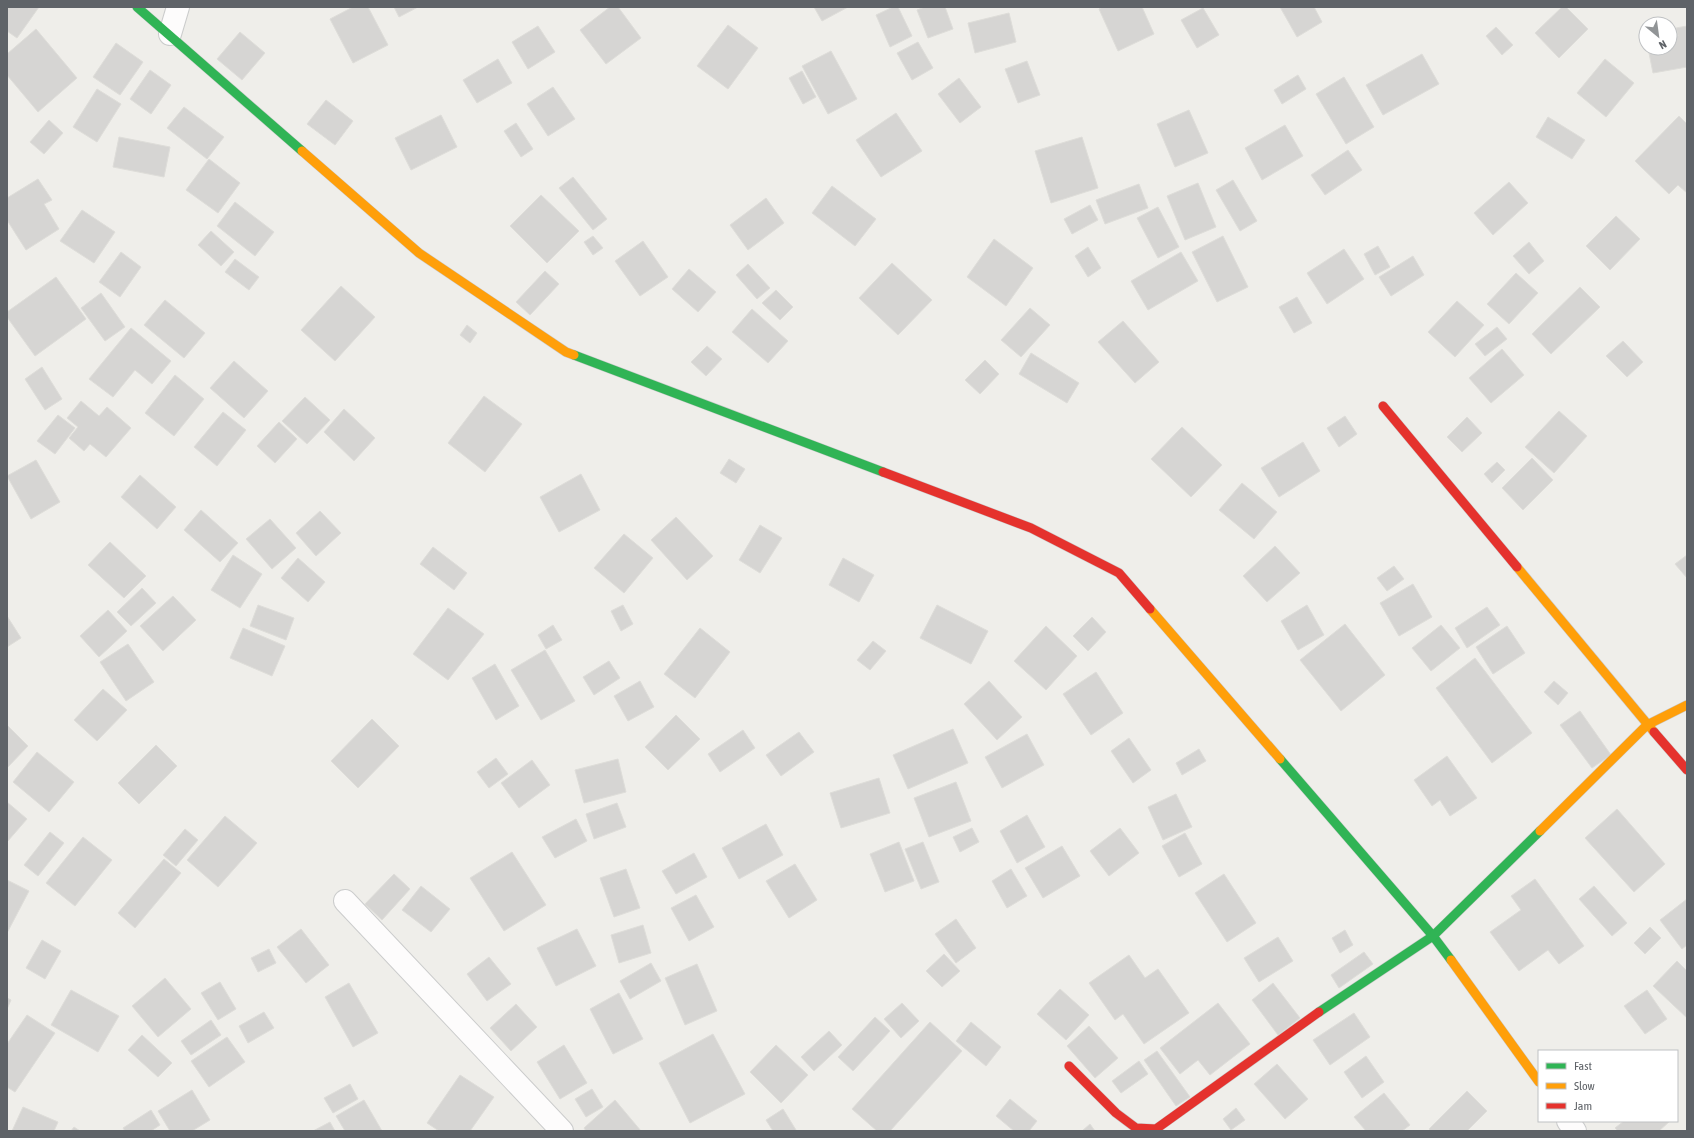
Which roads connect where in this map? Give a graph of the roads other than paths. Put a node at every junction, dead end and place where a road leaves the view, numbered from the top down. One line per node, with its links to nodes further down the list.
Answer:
1 (137, 7): 3 (street)
2 (178, 7): 3 (street)
3 (170, 34): 9 (street)
4 (1383, 406): 6 (street)
5 (1687, 705): 6 (street)
6 (1647, 725): 7 (street); 9 (street)
7 (1687, 770)
8 (345, 901): 13 (street)
9 (1433, 936): 10 (street); 11 (street)
10 (1069, 1066)
11 (1538, 1081)
12 (1569, 1122): 14 (street)
13 (562, 1131)
14 (1575, 1131)

